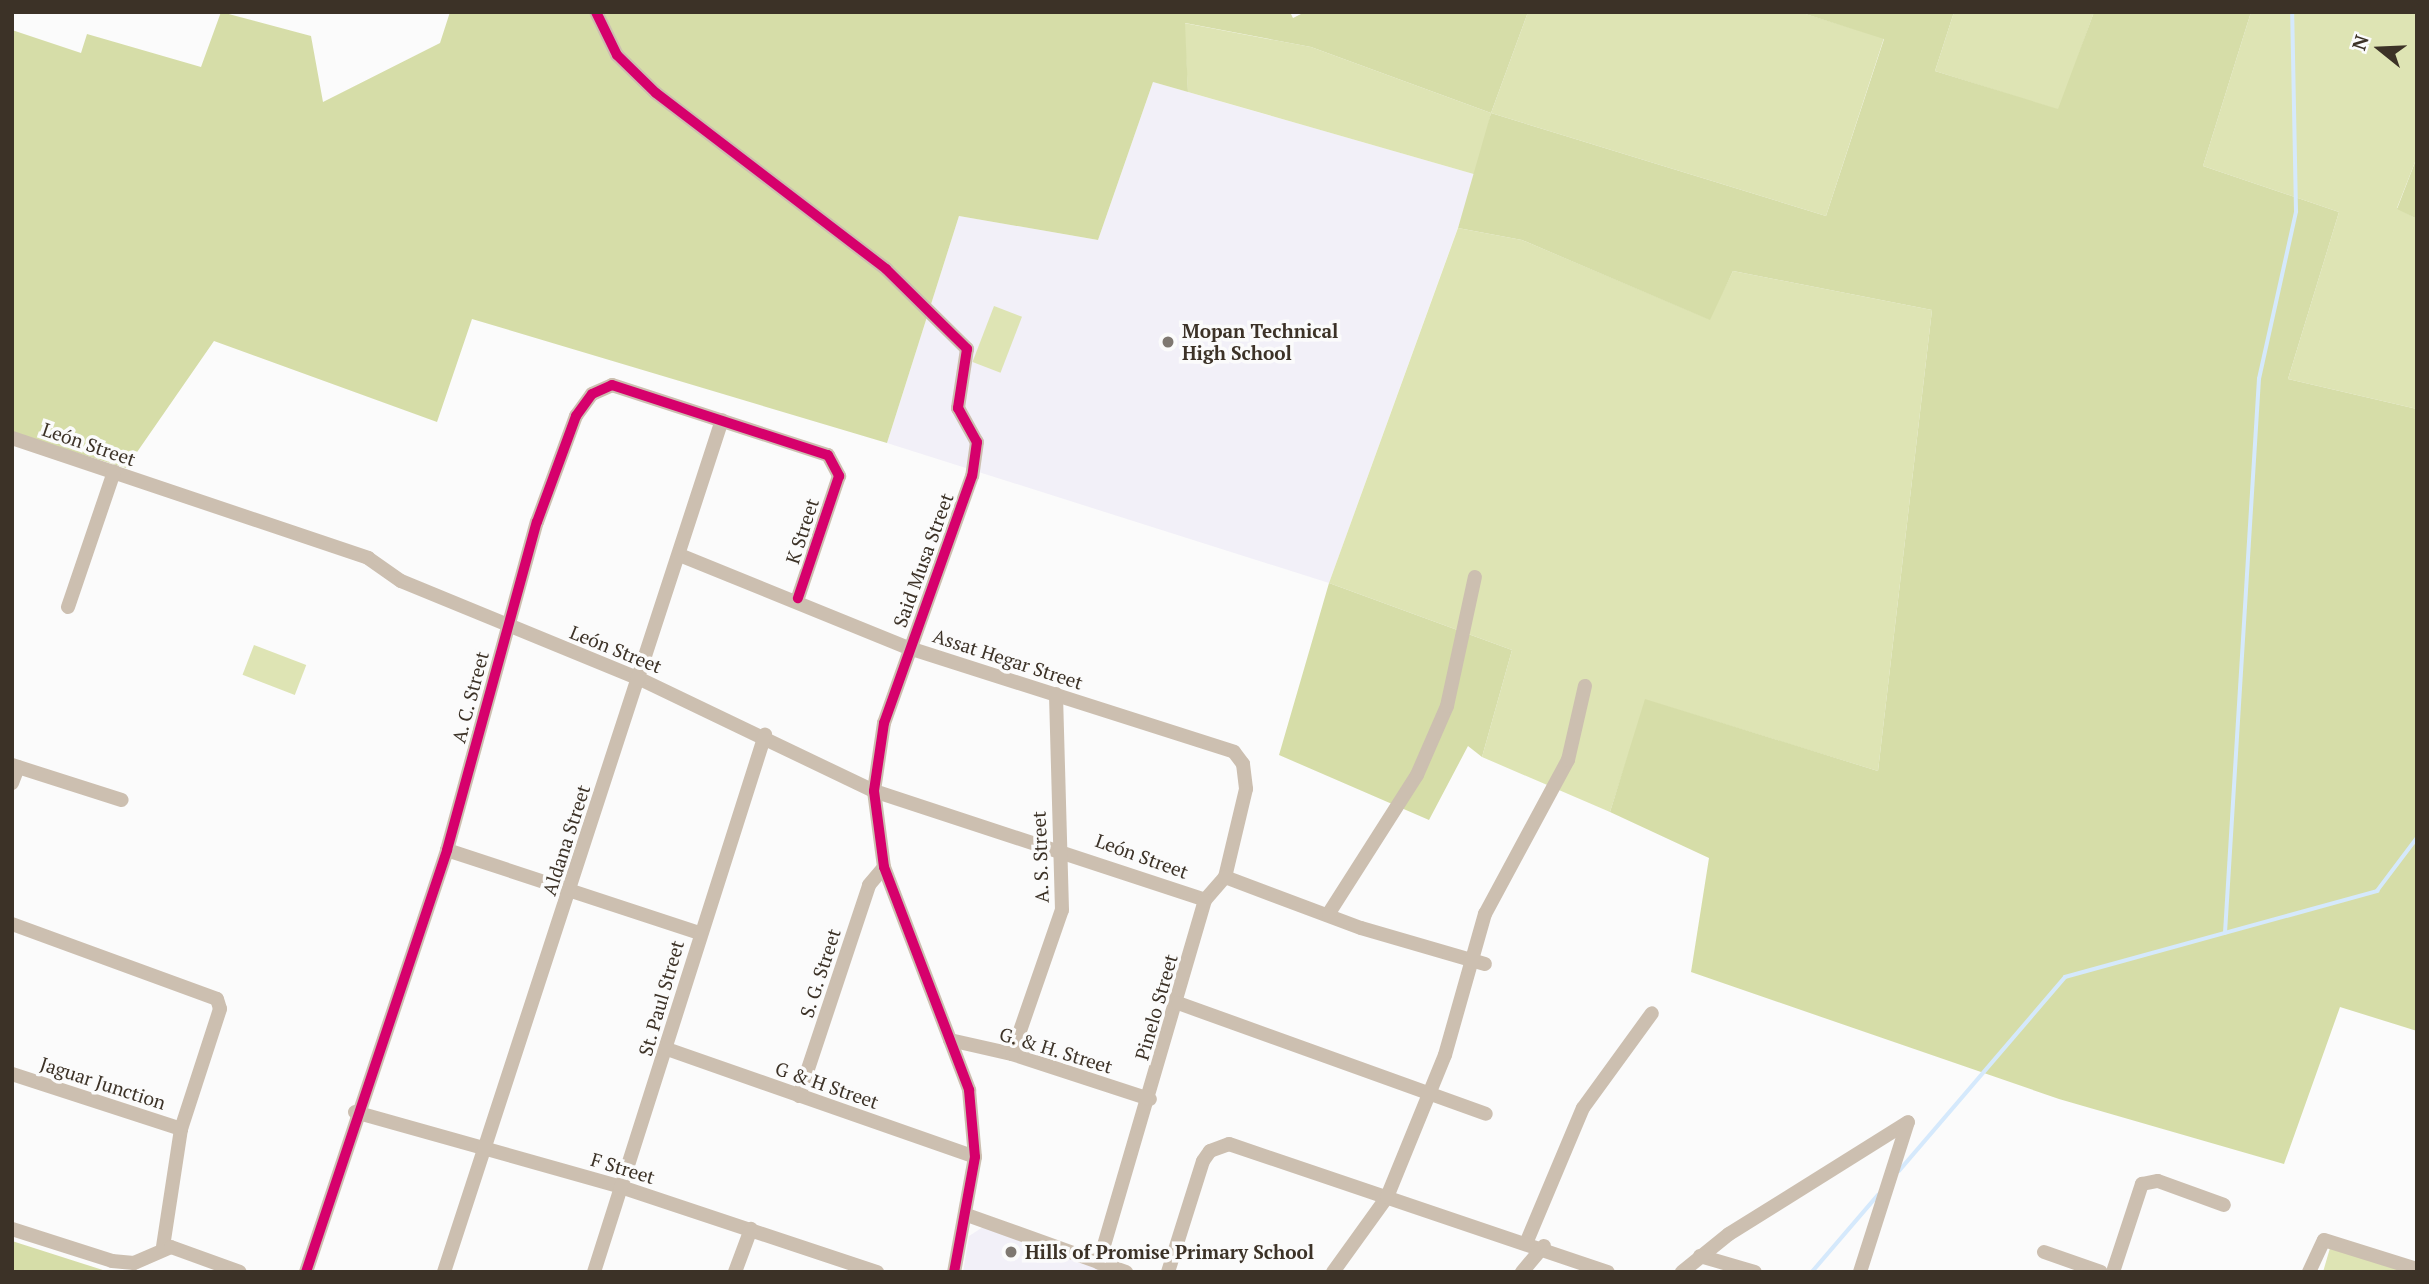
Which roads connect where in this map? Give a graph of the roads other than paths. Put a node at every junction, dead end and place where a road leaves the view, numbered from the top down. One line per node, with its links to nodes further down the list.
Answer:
1 (596, 12): 11 (street, Said Musa Street)
2 (722, 420): 5 (street, A. C. Street); 6 (street, Aldana Street); 10 (street, A. C. Street)
3 (12, 438): 4 (street, León Street)
4 (114, 472): 9 (street); 10 (street, León Street)
5 (839, 476): 8 (street, K Street)
6 (682, 556): 8 (street, Assat Hegar Street); 12 (street, Aldana Street)
7 (1475, 577): 27 (street)
8 (798, 598): 11 (street, Assat Hegar Street)
9 (68, 607)
10 (508, 627): 12 (street, León Street); 22 (street, A. C. Street)
11 (909, 648): 14 (street, Assat Hegar Street); 19 (street, Said Musa Street)
12 (640, 679): 15 (street, León Street); 25 (street, Aldana Street)
13 (1585, 686): 30 (street)
14 (1056, 694): 16 (street, Assat Hegar Street); 21 (street, A. S. Street)
15 (765, 735): 19 (street, León Street); 29 (street, St. Paul Street)
16 (1243, 764): 24 (street, Pinelo Street)
17 (15, 766): 18 (street); 20 (street)
18 (12, 783)
19 (874, 791): 21 (street, León Street); 23 (street, Said Musa Street)
20 (122, 800)
21 (1059, 847): 26 (street, León Street); 36 (street, A. S. Street)
22 (447, 850): 25 (street); 41 (street, A. C. Street)
23 (884, 867): 34 (street, Said Musa Street); 39 (street, S. G. Street)
24 (1225, 877): 26 (street, Pinelo Street); 27 (street)
25 (571, 887): 29 (street); 44 (street, Aldana Street)
26 (1205, 900): 32 (street, Pinelo Street)
27 (1329, 913): 30 (street)
28 (12, 924): 43 (street)
29 (700, 933): 35 (street, St. Paul Street)
30 (1468, 959): 31 (street); 38 (street)
31 (1485, 964)
32 (1178, 1003): 38 (street); 40 (street, Pinelo Street)
33 (1652, 1013): 52 (street)
34 (950, 1040): 36 (street, G. & H. Street); 45 (street, Said Musa Street)
35 (667, 1049): 39 (street, G & H Street); 46 (street, St. Paul Street)
36 (1013, 1054): 40 (street, G. & H. Street)
37 (12, 1074): 43 (street, Jaguar Junction)
38 (1428, 1093): 42 (street); 47 (street)
39 (799, 1096): 45 (street, G & H Street)
40 (1150, 1099): 57 (street, Pinelo Street)
41 (355, 1112): 44 (street, F Street); 62 (street, A. C. Street)
42 (1486, 1114)
43 (181, 1129): 54 (street)
44 (486, 1149): 46 (street, F Street); 63 (street, Aldana Street)
45 (975, 1157): 49 (street, Said Musa Street)
46 (621, 1187): 51 (street, F Street); 64 (street, St. Paul Street)
47 (1387, 1197): 52 (street); 68 (street); 69 (street)
48 (2224, 1205): 75 (street)
49 (967, 1215): 57 (street); 66 (street, Said Musa Street)
50 (12, 1228): 54 (street)
51 (751, 1229): 60 (street, F Street); 65 (street)
52 (1527, 1241): 53 (street)
53 (1544, 1246): 70 (street); 71 (street)
54 (163, 1247): 61 (street)
55 (2044, 1252): 74 (street)
56 (1700, 1256): 59 (street); 72 (street); 73 (street)
57 (1099, 1263): 67 (street)
58 (2417, 1269): 76 (street)
59 (1687, 1270)
60 (871, 1271)
61 (240, 1272)
62 (306, 1272)
63 (444, 1272)
64 (594, 1272)
65 (735, 1272)
66 (954, 1272)
67 (1126, 1272)
68 (1168, 1272)
69 (1333, 1272)
70 (1522, 1272)
71 (1608, 1272)
72 (1755, 1272)
73 (1860, 1272)
74 (2101, 1272)
75 (2113, 1272)
76 (2309, 1272)

